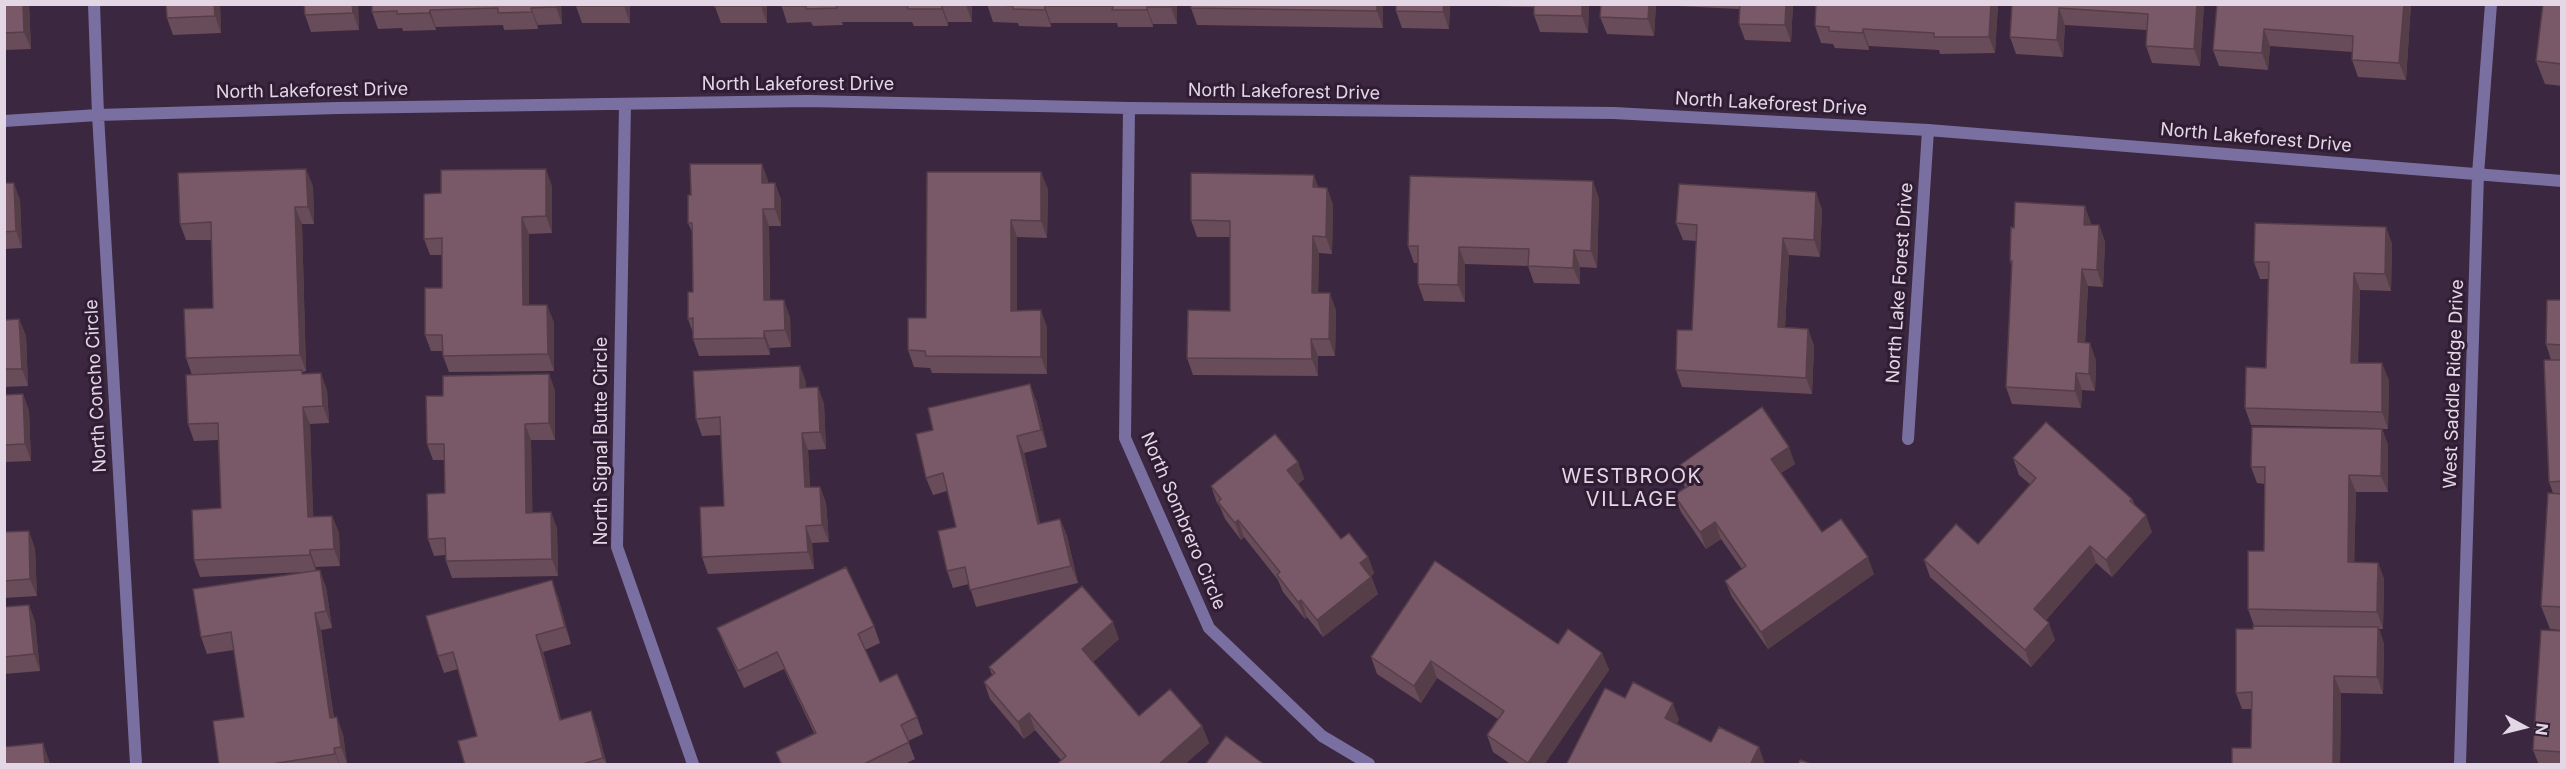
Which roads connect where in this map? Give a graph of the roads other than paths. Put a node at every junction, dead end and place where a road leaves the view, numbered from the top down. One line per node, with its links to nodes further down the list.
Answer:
1 (94, 4): 5 (street, North Concho Circle)
2 (2491, 4): 8 (street, West Saddle Ridge Drive)
3 (624, 105): 4 (street, North Lakeforest Drive); 5 (street, North Lakeforest Drive); 12 (street, North Signal Butte Circle)
4 (1129, 108): 7 (street, North Lakeforest Drive); 13 (street, North Sombrero Circle)
5 (98, 115): 6 (street, North Lakeforest Drive); 11 (street, North Concho Circle)
6 (4, 121)
7 (1928, 130): 8 (street, North Lakeforest Drive); 10 (street, North Lake Forest Drive)
8 (2478, 174): 9 (street, North Lakeforest Drive); 14 (street, West Saddle Ridge Drive)
9 (2562, 181)
10 (1908, 439)
11 (136, 765)
12 (693, 765)
13 (1370, 765)
14 (2460, 765)

